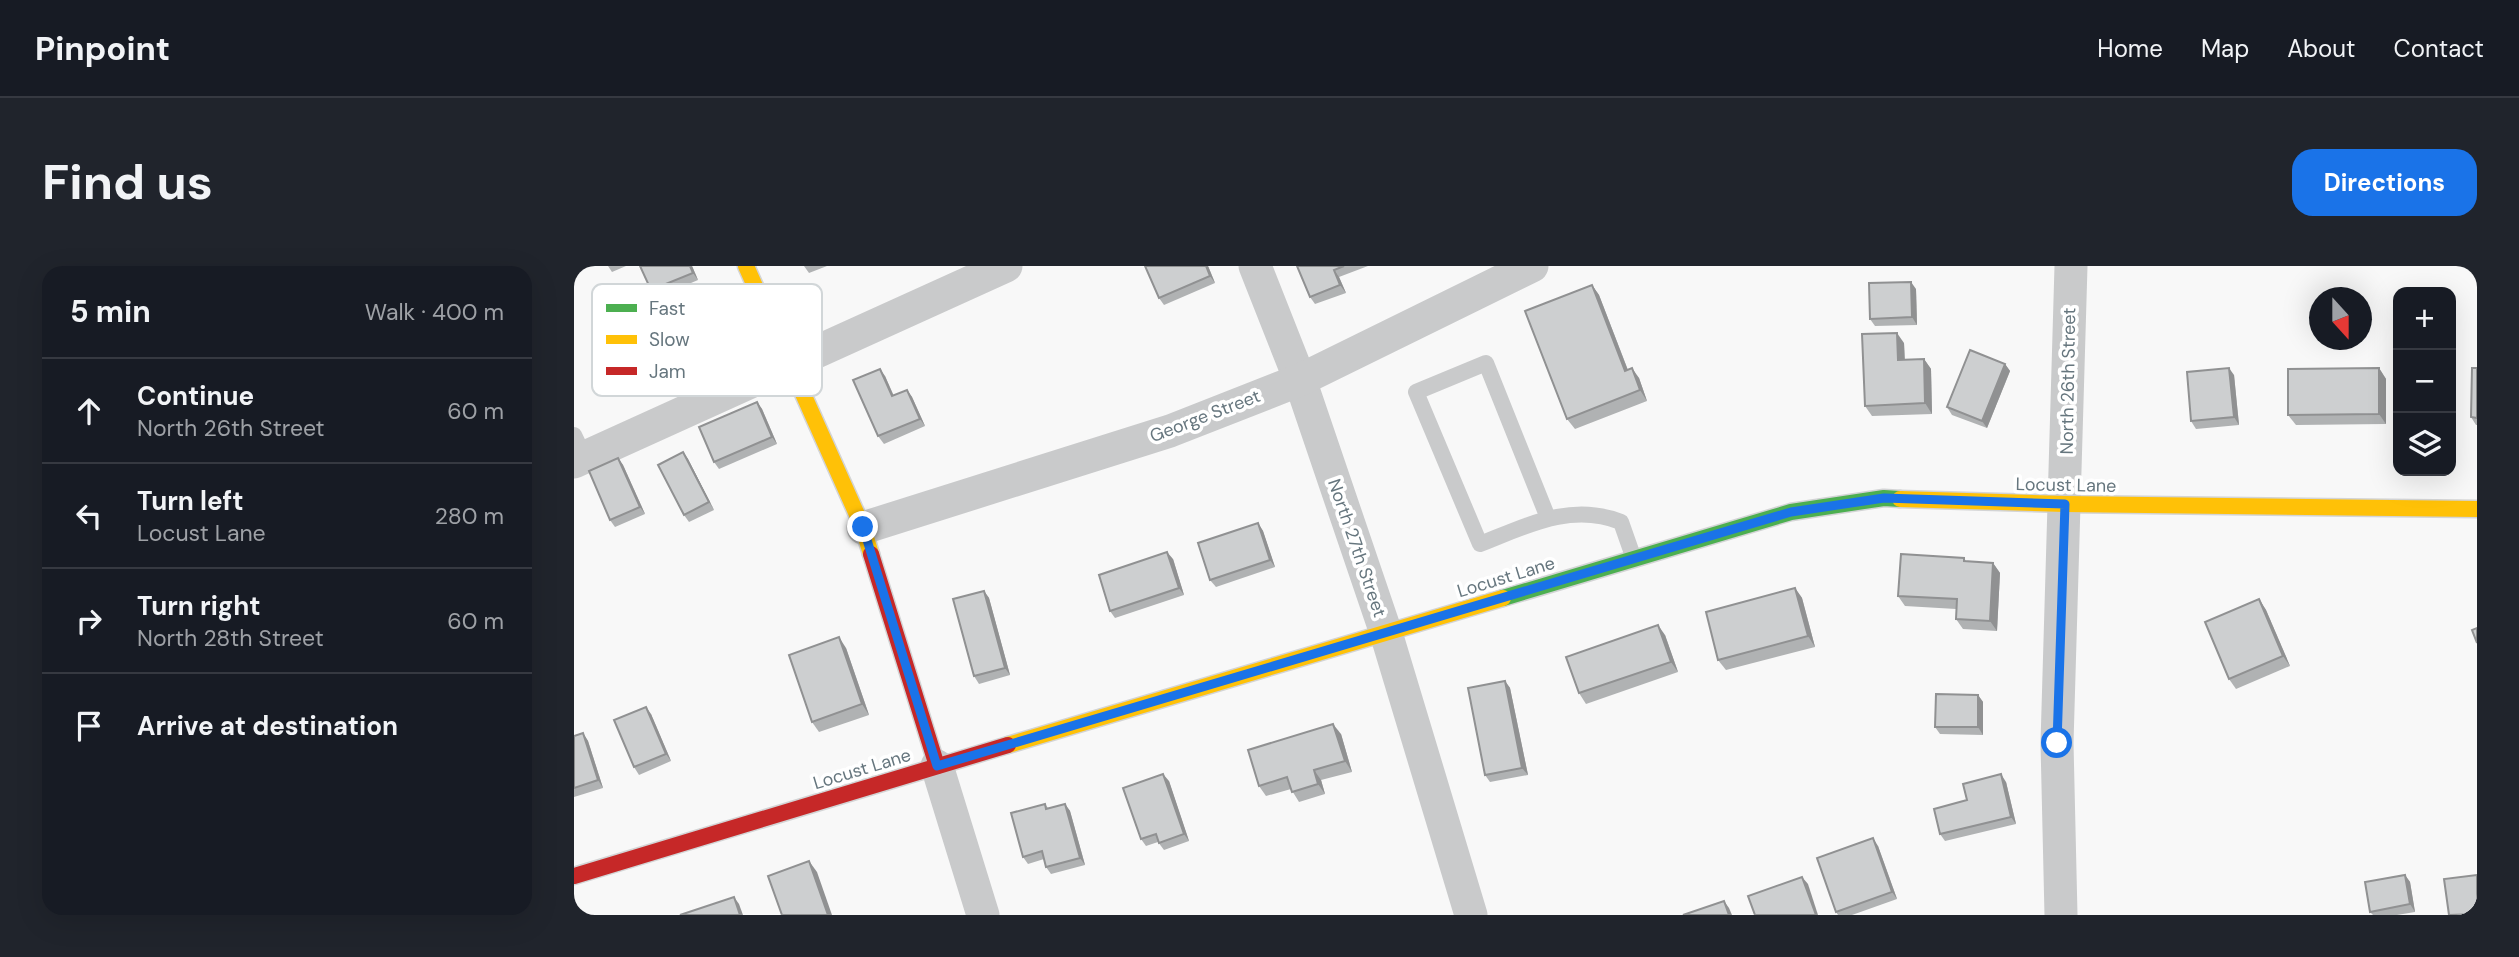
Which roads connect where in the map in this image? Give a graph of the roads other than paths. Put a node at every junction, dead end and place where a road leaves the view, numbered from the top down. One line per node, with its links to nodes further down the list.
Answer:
1 (747, 266): 6 (street)
2 (1006, 266): 7 (street)
3 (1255, 266): 8 (street, North 27th Street)
4 (1532, 266): 8 (street, George Street)
5 (2071, 266): 12 (street, North 26th Street)
6 (755, 284)
7 (822, 351)
8 (1300, 380): 15 (street, George Street); 17 (street, North 27th Street)
9 (715, 396): 11 (street)
10 (806, 396): 15 (street)
11 (578, 451)
12 (2065, 504): 13 (street, Locust Lane); 16 (street, Locust Lane); 22 (street, North 26th Street)
13 (2477, 509)
14 (1548, 518): 14 (lane); 16 (lane)
15 (863, 527): 18 (street)
16 (1634, 559): 17 (street, Locust Lane)
17 (1386, 633): 18 (street, Locust Lane); 21 (street, North 27th Street)
18 (937, 766): 19 (street, Locust Lane); 20 (street)
19 (574, 876)
20 (983, 915)
21 (1471, 915)
22 (2062, 915)

